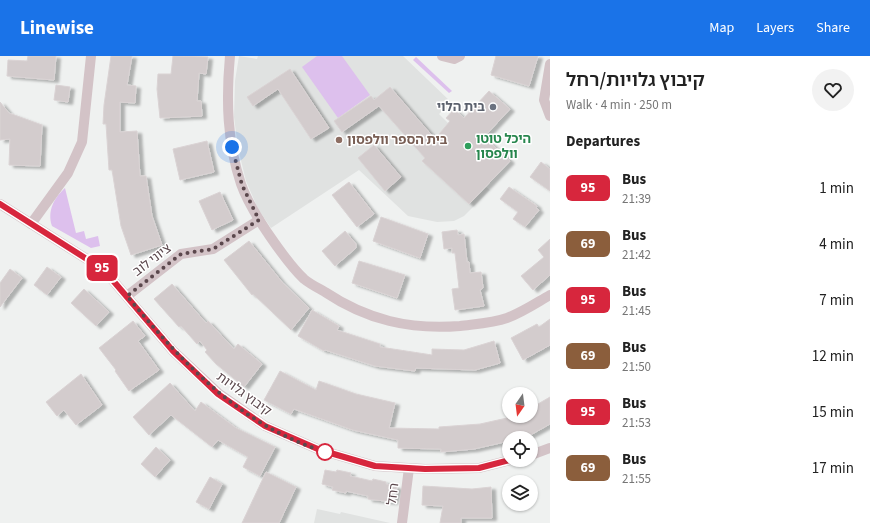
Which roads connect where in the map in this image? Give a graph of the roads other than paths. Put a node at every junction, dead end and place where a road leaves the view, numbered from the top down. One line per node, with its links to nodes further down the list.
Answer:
1 (91, 56): 9 (street)
2 (230, 56): 8 (street)
3 (442, 56): 4 (street)
4 (460, 56)
5 (550, 64): 6 (street)
6 (550, 116)
7 (0, 204): 9 (street, קיבוץ גלויות)
8 (259, 220): 10 (street); 11 (street, ציוני לוב)
9 (31, 224): 11 (street, קיבוץ גלויות)
10 (550, 295)
11 (127, 296): 15 (street, קיבוץ גלויות)
12 (550, 448): 13 (street)
13 (538, 452)
14 (502, 462): 15 (street, קיבוץ גלויות)
15 (409, 468): 16 (street, רחל)
16 (402, 523)

